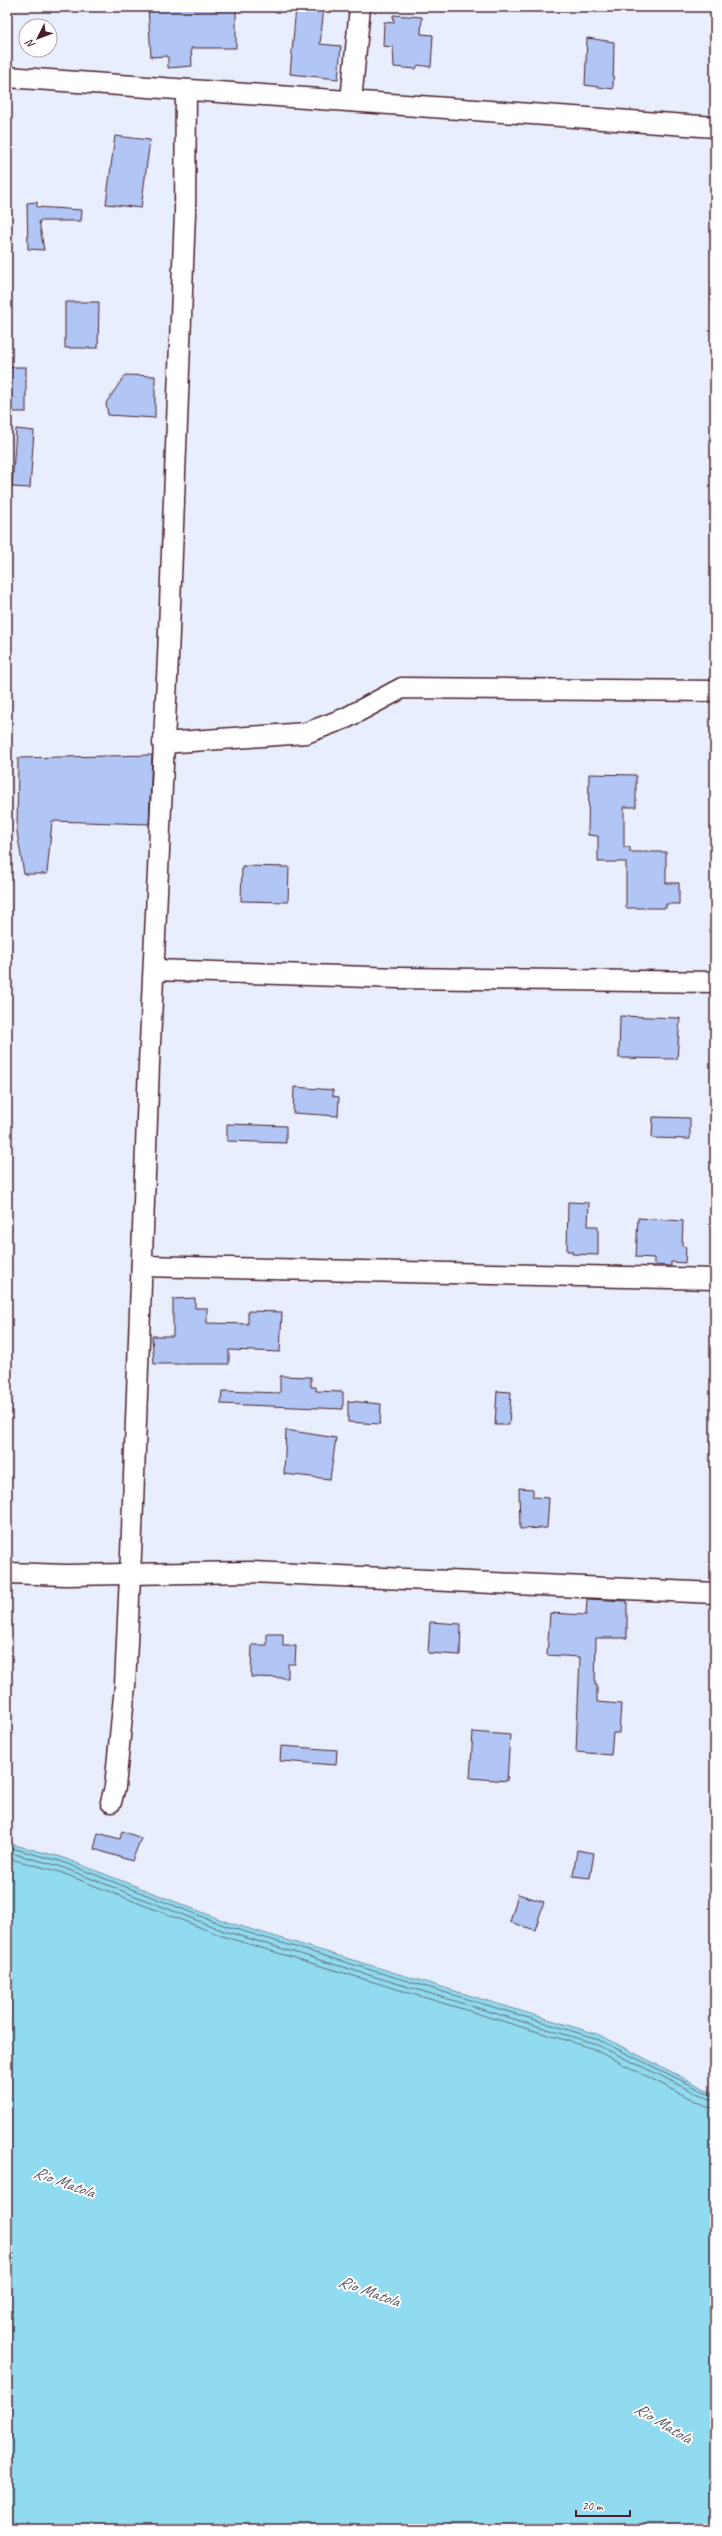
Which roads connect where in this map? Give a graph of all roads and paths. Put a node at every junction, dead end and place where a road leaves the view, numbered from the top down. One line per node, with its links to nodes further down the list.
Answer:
1 (360, 7): 4 (street)
2 (7, 77): 3 (street)
3 (186, 90): 4 (street); 7 (street)
4 (351, 101): 5 (street)
5 (715, 127)
6 (715, 691): 7 (street)
7 (163, 742): 8 (street)
8 (154, 970): 9 (street); 10 (street)
9 (715, 982)
10 (142, 1266): 11 (street); 13 (street)
11 (715, 1279)
12 (7, 1573): 13 (street)
13 (130, 1575): 14 (street); 15 (street)
14 (715, 1593)
15 (111, 1802)

